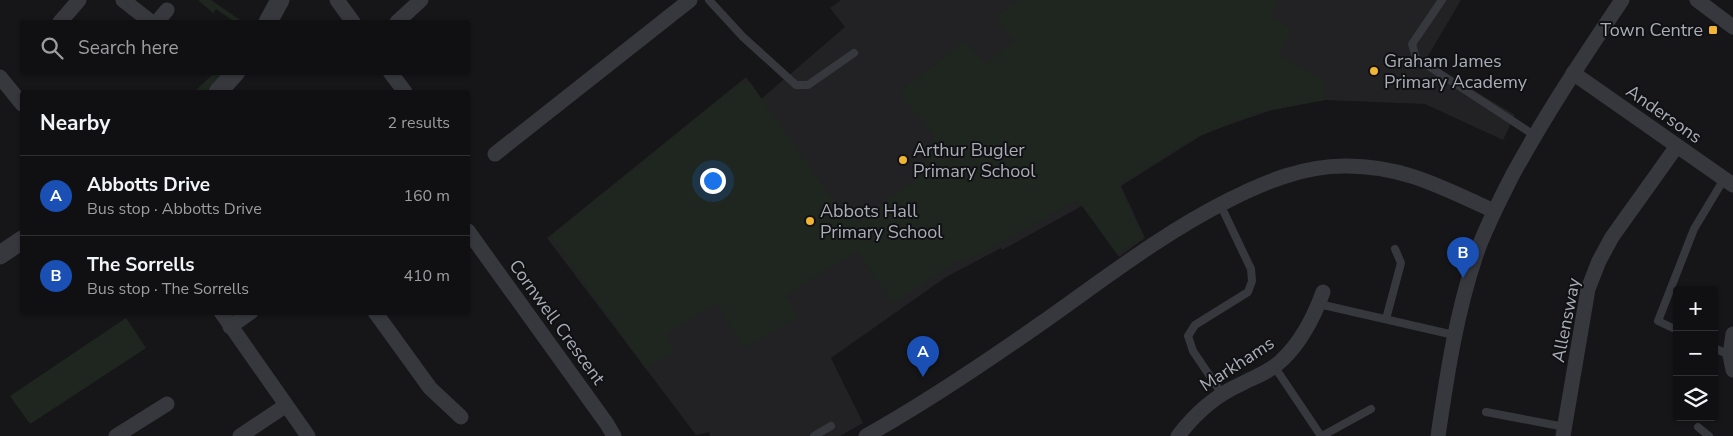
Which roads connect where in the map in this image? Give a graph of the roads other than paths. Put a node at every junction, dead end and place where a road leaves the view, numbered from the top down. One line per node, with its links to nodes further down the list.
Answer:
1 (79, 0): 12 (street)
2 (123, 0): 13 (street)
3 (280, 0): 15 (street)
4 (337, 0): 16 (street)
5 (422, 0): 17 (street)
6 (690, 0): 29 (street)
7 (709, 0): 19 (lane)
8 (1442, 0): 27 (lane)
9 (1622, 0): 20 (street)
10 (1697, 0): 18 (street)
11 (167, 10): 14 (street)
12 (62, 20)
13 (148, 20)
14 (159, 20)
15 (269, 20)
16 (352, 20)
17 (399, 20)
18 (1733, 27)
19 (854, 53)
20 (1572, 73): 27 (street); 28 (street, Andersons)
21 (233, 75): 24 (street)
22 (392, 75): 25 (street)
23 (0, 77): 26 (street)
24 (220, 90)
25 (402, 90)
26 (20, 102)
27 (1534, 135): 32 (street)
28 (1677, 146): 30 (street, Andersons); 58 (street, Allensway)
29 (495, 154)
30 (1728, 182): 43 (lane)
31 (1220, 204): 32 (street); 50 (lane); 64 (street)
32 (1494, 211): 45 (street)
33 (470, 234): 62 (street, Cornwell Crescent)
34 (20, 241): 36 (street)
35 (1395, 249): 41 (lane)
36 (0, 255)
37 (1321, 298): 41 (lane); 48 (street, Markhams)
38 (223, 315): 42 (street)
39 (247, 315): 42 (street)
40 (376, 315): 55 (street)
41 (1386, 319): 45 (lane)
42 (230, 327): 52 (street)
43 (1673, 328)
44 (1733, 334): 47 (street)
45 (1454, 336): 67 (street)
46 (1718, 350): 47 (lane)
47 (1730, 355): 49 (street)
48 (1274, 366): 50 (street, Markhams); 66 (lane)
49 (1733, 370)
50 (1222, 394): 65 (street, Markhams)
51 (167, 404): 59 (street)
52 (285, 406): 60 (street); 61 (street)
53 (1371, 409): 66 (lane)
54 (1486, 412): 58 (lane)
55 (461, 418)
56 (831, 426): 63 (lane)
57 (1698, 427): 68 (lane)
58 (1564, 431)
59 (116, 436)
60 (240, 436)
61 (308, 436)
62 (614, 436)
63 (814, 436)
64 (866, 436)
65 (1178, 436)
66 (1321, 436)
67 (1438, 436)
68 (1709, 436)

